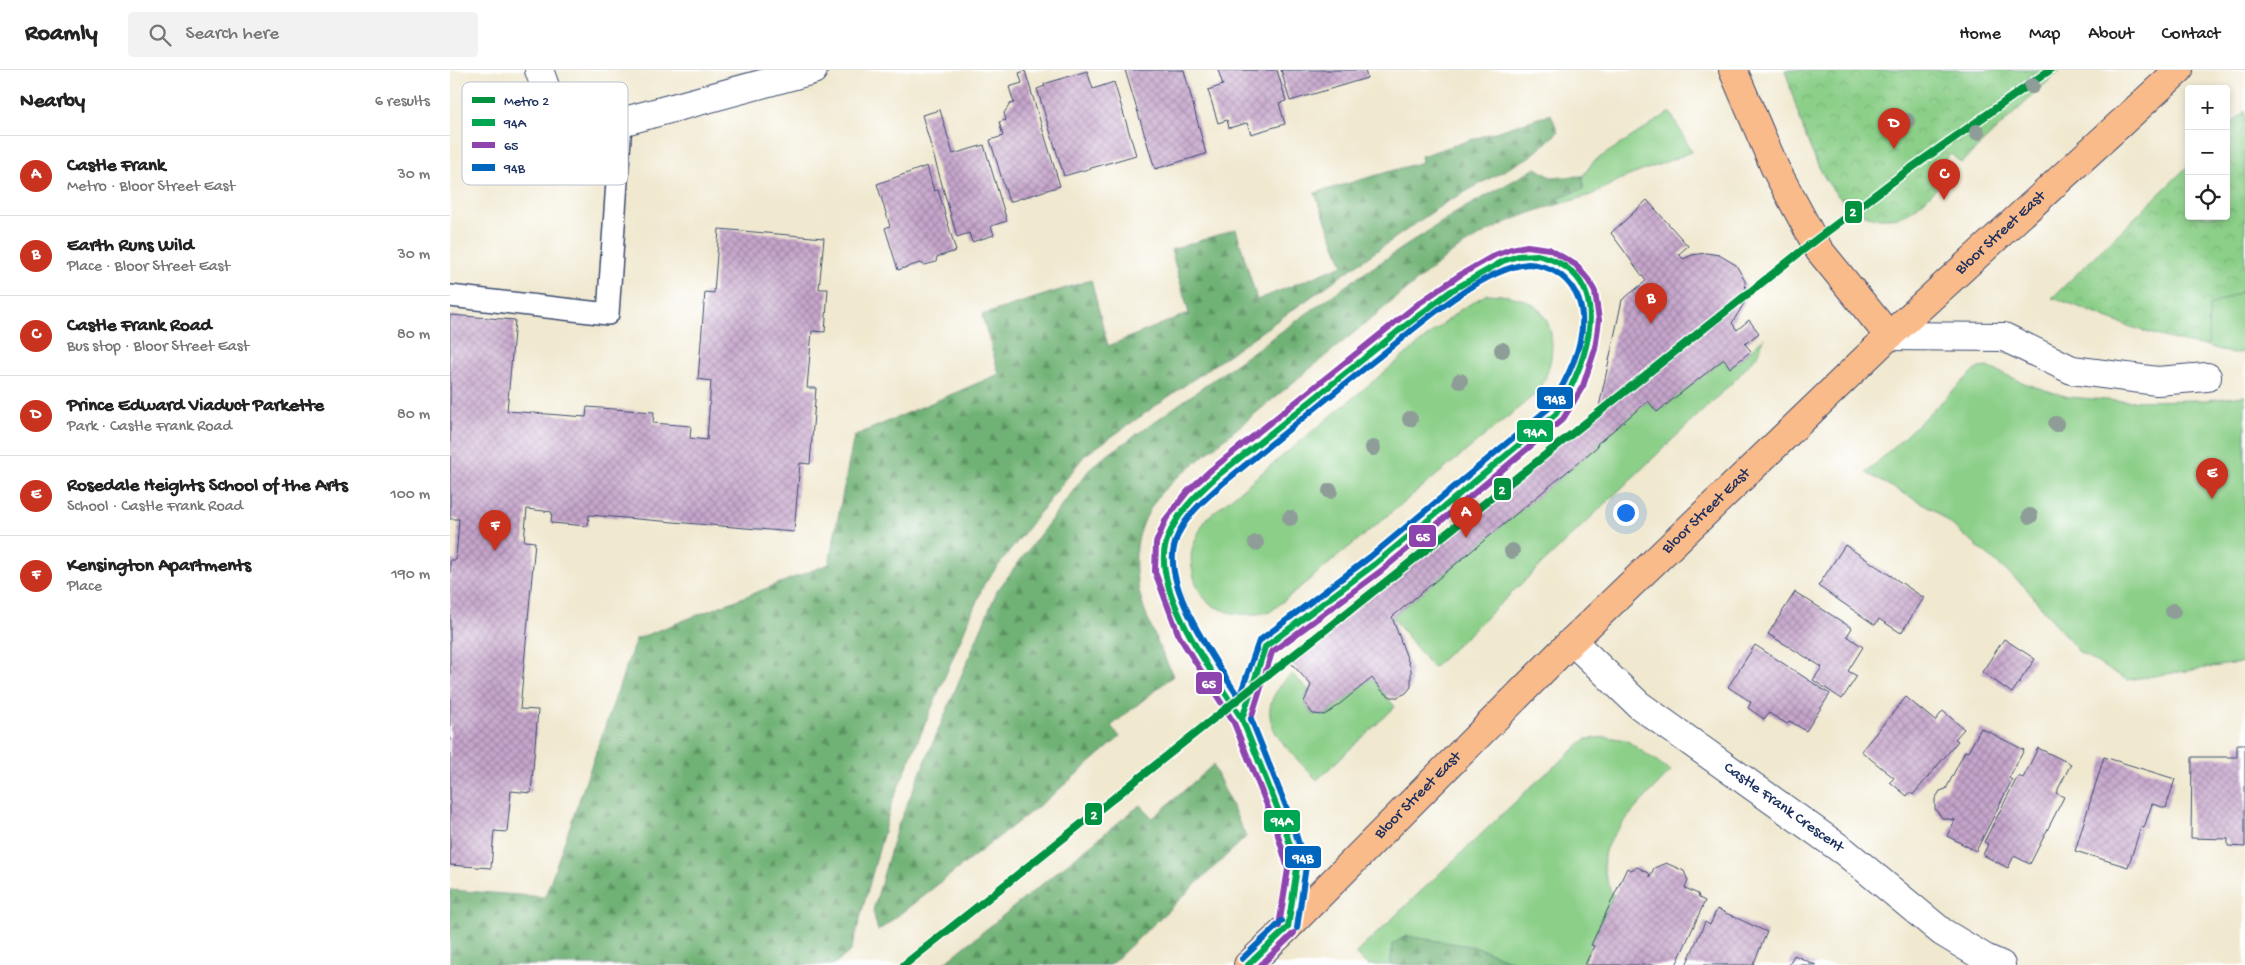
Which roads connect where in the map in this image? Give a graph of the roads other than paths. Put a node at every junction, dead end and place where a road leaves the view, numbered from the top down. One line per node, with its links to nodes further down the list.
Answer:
1 (539, 70): 5 (street)
2 (813, 70): 6 (street)
3 (1733, 70): 9 (main road)
4 (2178, 70): 9 (main road, Bloor Street East)
5 (543, 82)
6 (628, 121)
7 (617, 185): 8 (lane)
8 (450, 296)
9 (1889, 336): 10 (street); 11 (main road, Bloor Street East)
10 (2207, 377)
11 (1572, 641): 13 (main road, Bloor Street East); 15 (street, Castle Frank Crescent)
12 (1242, 719): 12 (lane); 13 (lane)
13 (1288, 927): 14 (main road, Bloor Street East)
14 (1248, 965)
15 (2001, 965)

